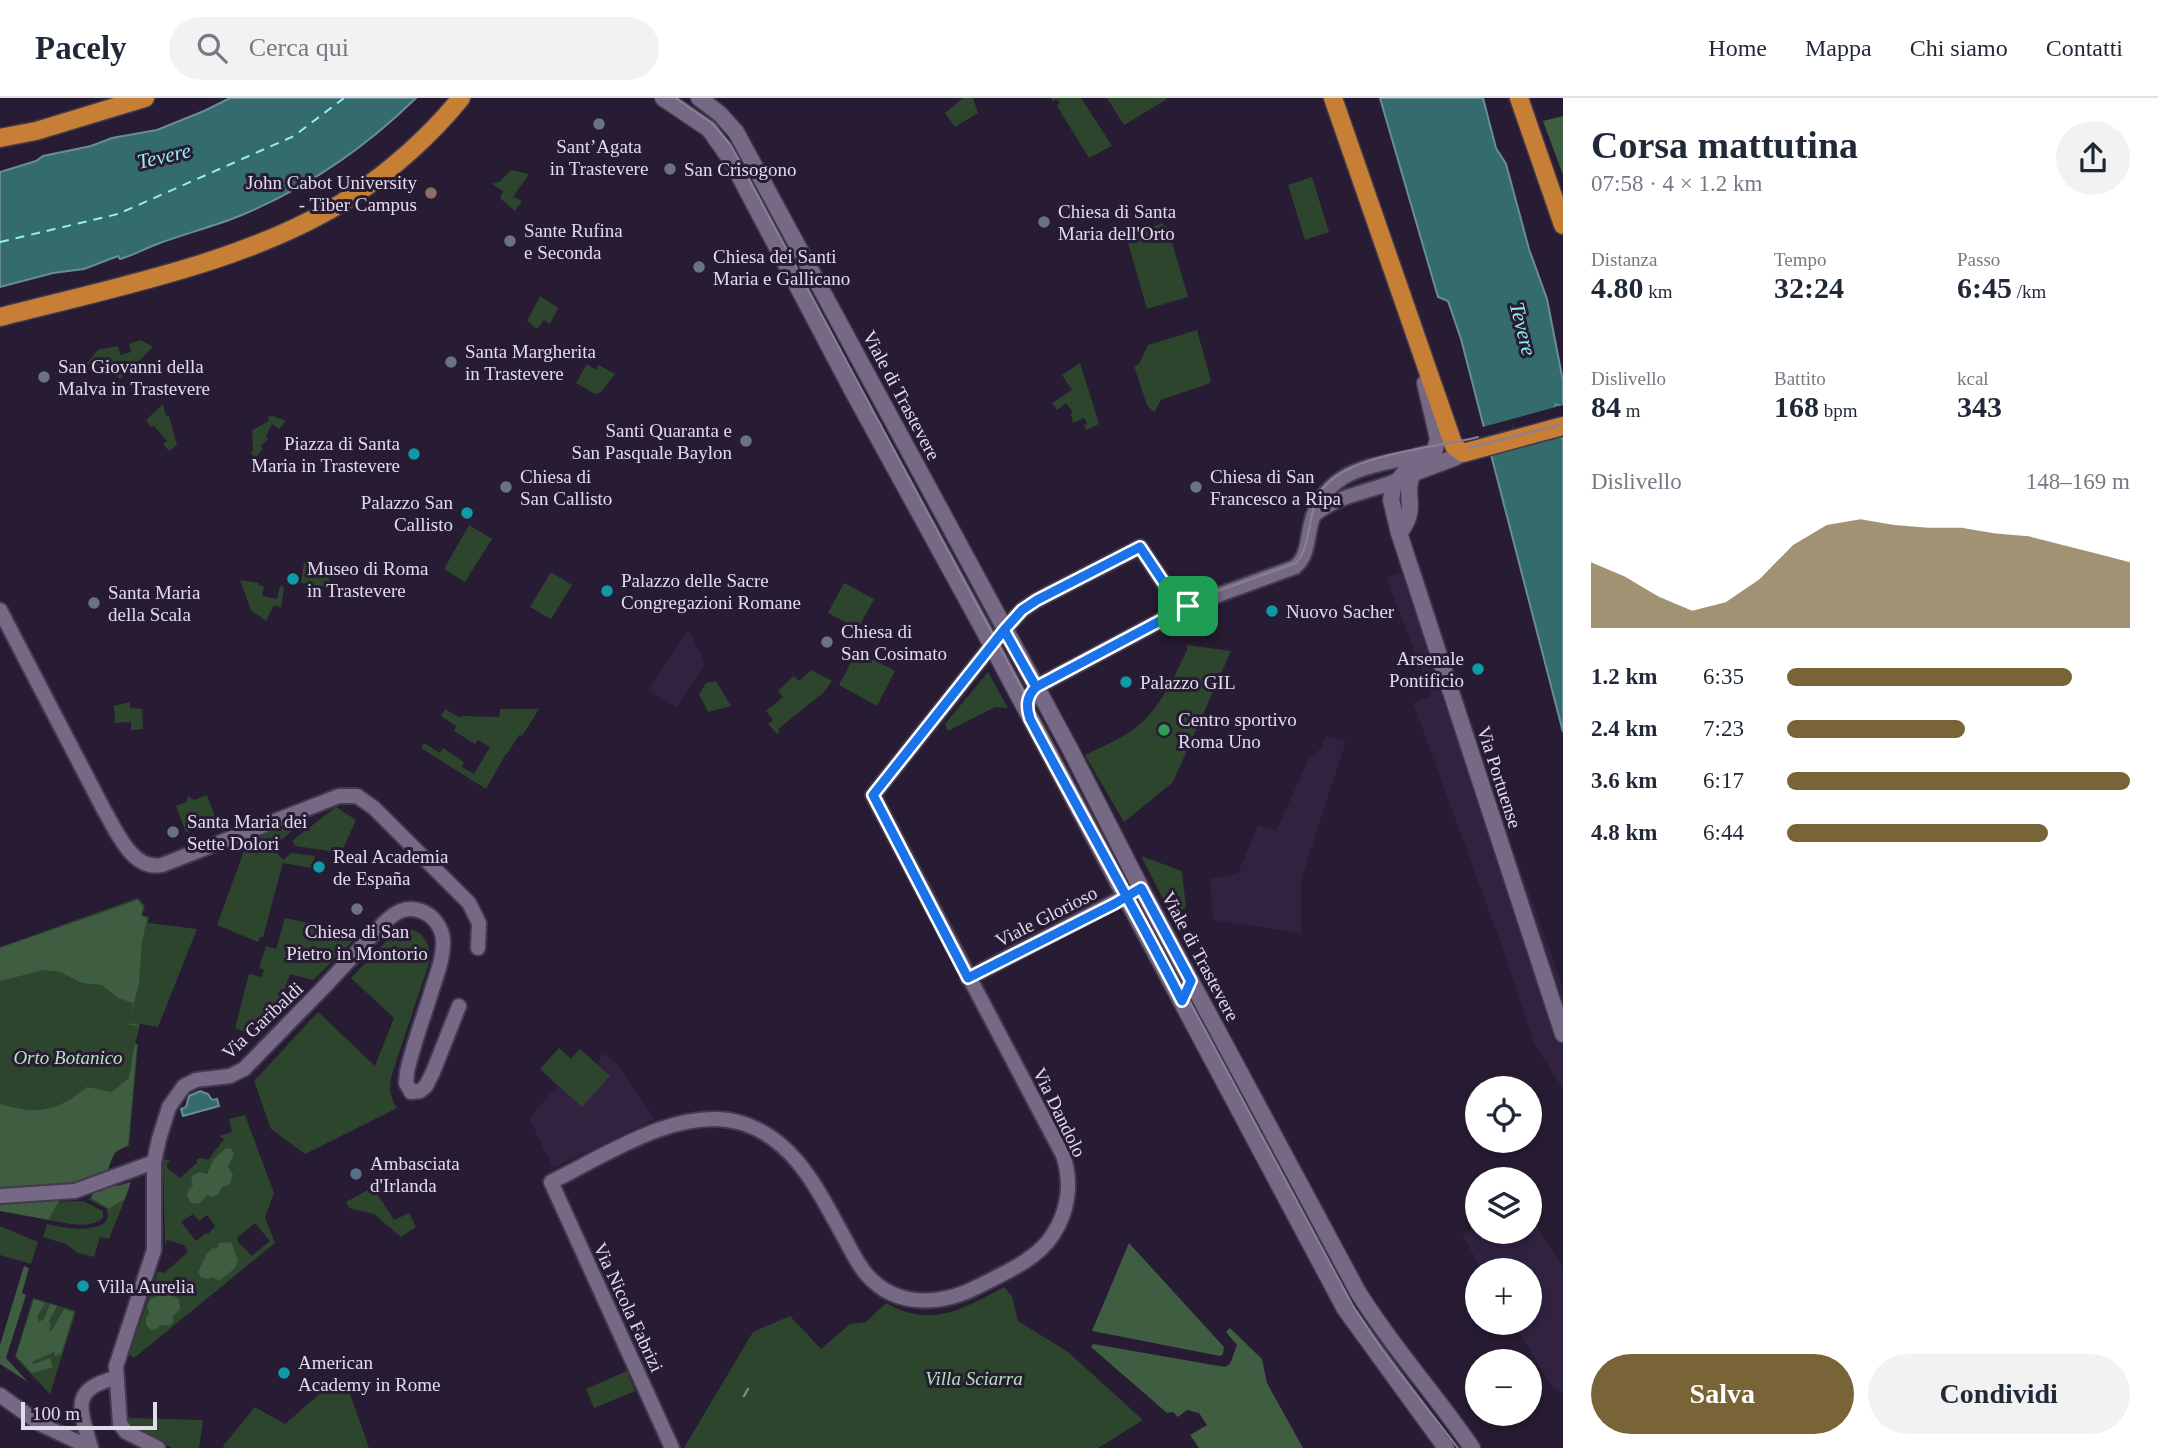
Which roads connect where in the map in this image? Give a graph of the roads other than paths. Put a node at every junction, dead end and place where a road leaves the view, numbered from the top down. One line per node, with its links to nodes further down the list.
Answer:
1 (145, 98): 8 (main road)
2 (461, 98): 11 (main road)
3 (663, 98): 18 (main road, Viale di Trastevere)
4 (698, 98): 19 (main road, Viale di Trastevere)
5 (1333, 98): 9 (main road)
6 (1340, 98): 9 (main road)
7 (1519, 98): 10 (main road)
8 (0, 138)
9 (1361, 176): 12 (main road)
10 (1563, 225)
11 (0, 317)
12 (1412, 326): 14 (main road); 15 (main road)
13 (1563, 426): 14 (main road)
14 (1458, 448): 16 (main road)
15 (1418, 456): 17 (main road); 20 (street)
16 (1413, 472): 17 (main road); 21 (main road)
17 (1398, 480): 20 (street); 21 (main road, Via Portuense)
18 (902, 482): 19 (main road); 25 (main road, Viale di Trastevere)
19 (925, 483): 24 (main road, Viale di Trastevere)
20 (1312, 517): 22 (street)
21 (1399, 533): 35 (main road, Via Portuense)
22 (1188, 606): 24 (street); 26 (street)
23 (0, 610): 30 (street)
24 (1004, 630): 25 (street); 26 (main road, Viale di Trastevere)
25 (991, 646): 27 (main road, Viale di Trastevere); 31 (street, Via Dandolo)
26 (1036, 687): 27 (main road); 28 (main road, Viale di Trastevere)
27 (1030, 719): 29 (main road, Viale di Trastevere)
28 (1141, 888): 29 (street, Viale Glorioso); 32 (main road, Viale di Trastevere)
29 (1126, 897): 31 (street, Viale Glorioso); 33 (main road, Viale di Trastevere)
30 (478, 948)
31 (968, 978): 37 (street, Via Dandolo)
32 (1191, 981): 33 (main road); 45 (main road, Viale di Trastevere)
33 (1182, 1001): 44 (main road, Viale di Trastevere)
34 (459, 1006): 36 (street, Via Garibaldi)
35 (1563, 1034)
36 (154, 1162): 38 (street); 39 (street, Via Garibaldi)
37 (551, 1182): 43 (street, Via Nicola Fabrizi)
38 (0, 1196)
39 (116, 1378): 41 (street, Via Garibaldi); 42 (street)
40 (0, 1395): 42 (street)
41 (155, 1446)
42 (91, 1448)
43 (672, 1448)
44 (1446, 1448)
45 (1472, 1448)

